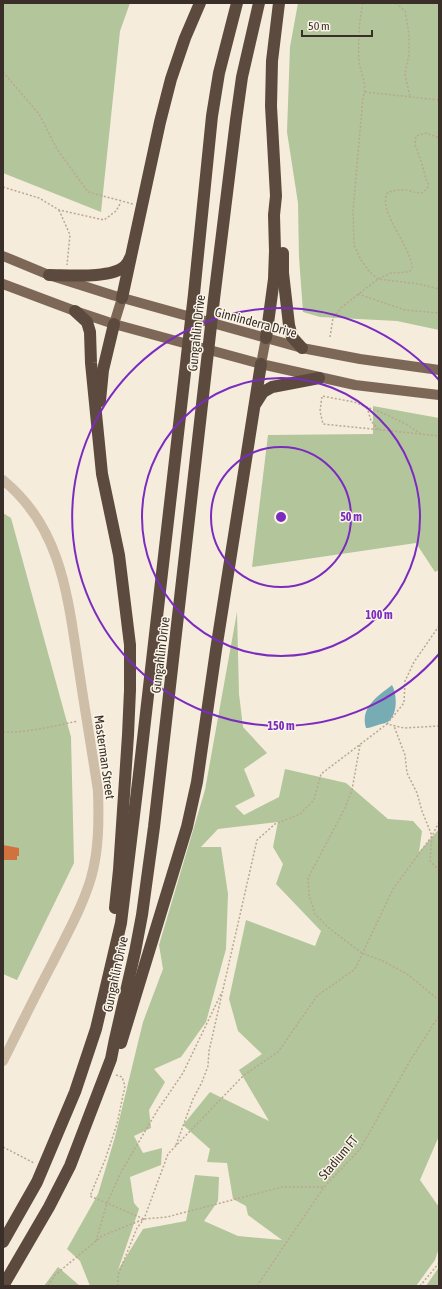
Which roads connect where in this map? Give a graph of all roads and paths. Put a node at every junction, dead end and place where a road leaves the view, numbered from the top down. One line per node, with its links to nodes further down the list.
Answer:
1 (200, 3): 15 (highway)
2 (237, 3): 54 (highway, Gungahlin Drive)
3 (259, 3): 58 (highway, Gungahlin Drive)
4 (279, 3): 13 (highway)
5 (363, 3): 8 (path)
6 (396, 3): 9 (path)
7 (3, 72): 14 (path)
8 (365, 92): 9 (path); 21 (path)
9 (410, 96): 10 (path)
10 (439, 100)
11 (439, 138): 21 (path)
12 (3, 187): 16 (path)
13 (276, 196): 30 (highway); 31 (highway)
14 (121, 202): 15 (path); 16 (path)
15 (142, 206): 18 (highway)
16 (59, 210): 20 (path)
17 (3, 256): 19 (main road, Ginninderra Drive)
18 (132, 256): 20 (highway); 25 (highway)
19 (50, 275): 20 (highway); 25 (main road, Ginninderra Drive)
20 (67, 275)
21 (378, 279): 23 (path); 24 (path)
22 (3, 284): 26 (main road)
23 (439, 289)
24 (358, 294): 27 (path); 29 (path)
25 (122, 298): 28 (main road); 30 (main road, Ginninderra Drive)
26 (75, 311): 28 (main road); 38 (highway)
27 (439, 313)
28 (114, 324): 32 (main road); 38 (highway)
29 (330, 337)
30 (266, 338): 31 (main road, Ginninderra Drive); 32 (main road)
31 (302, 348): 33 (main road, Ginninderra Drive)
32 (262, 364): 34 (main road); 36 (highway)
33 (439, 370)
34 (319, 378): 35 (main road); 36 (highway)
35 (439, 395)
36 (255, 404): 58 (highway)
37 (367, 407): 39 (path); 39 (path); 40 (path)
38 (97, 424): 54 (highway)
39 (378, 430): 40 (path)
40 (420, 434): 41 (path)
41 (439, 436)
42 (3, 480): 44 (street, Masterman Street)
43 (439, 626): 45 (path)
44 (86, 719): 48 (path); 59 (street, Masterman Street)
45 (387, 724): 46 (path); 49 (path)
46 (394, 726): 47 (path); 51 (path)
47 (439, 726)
48 (3, 732)
49 (360, 745): 53 (path); 55 (path)
50 (439, 822): 51 (path)
51 (432, 836): 52 (path); 53 (path)
52 (439, 870)
53 (362, 953): 56 (path); 61 (path)
54 (106, 984): 63 (highway, Gungahlin Drive)
55 (223, 990): 61 (path); 65 (path)
56 (439, 1000)
57 (439, 1016): 64 (path, Stadium FT)
58 (112, 1059): 60 (highway, Gungahlin Drive)
59 (3, 1062)
60 (107, 1071): 65 (path); 70 (highway, Gungahlin Drive)
61 (176, 1146): 66 (path)
62 (3, 1147): 63 (path)
63 (43, 1168): 68 (highway, Gungahlin Drive)
64 (324, 1187): 66 (path); 73 (path, Stadium FT)
65 (106, 1203): 66 (path); 67 (path)
66 (144, 1218): 67 (path); 72 (path)
67 (96, 1241): 71 (path)
68 (3, 1242)
69 (439, 1263): 74 (path)
70 (3, 1286)
71 (48, 1286)
72 (118, 1286)
73 (257, 1286)
74 (420, 1286)

